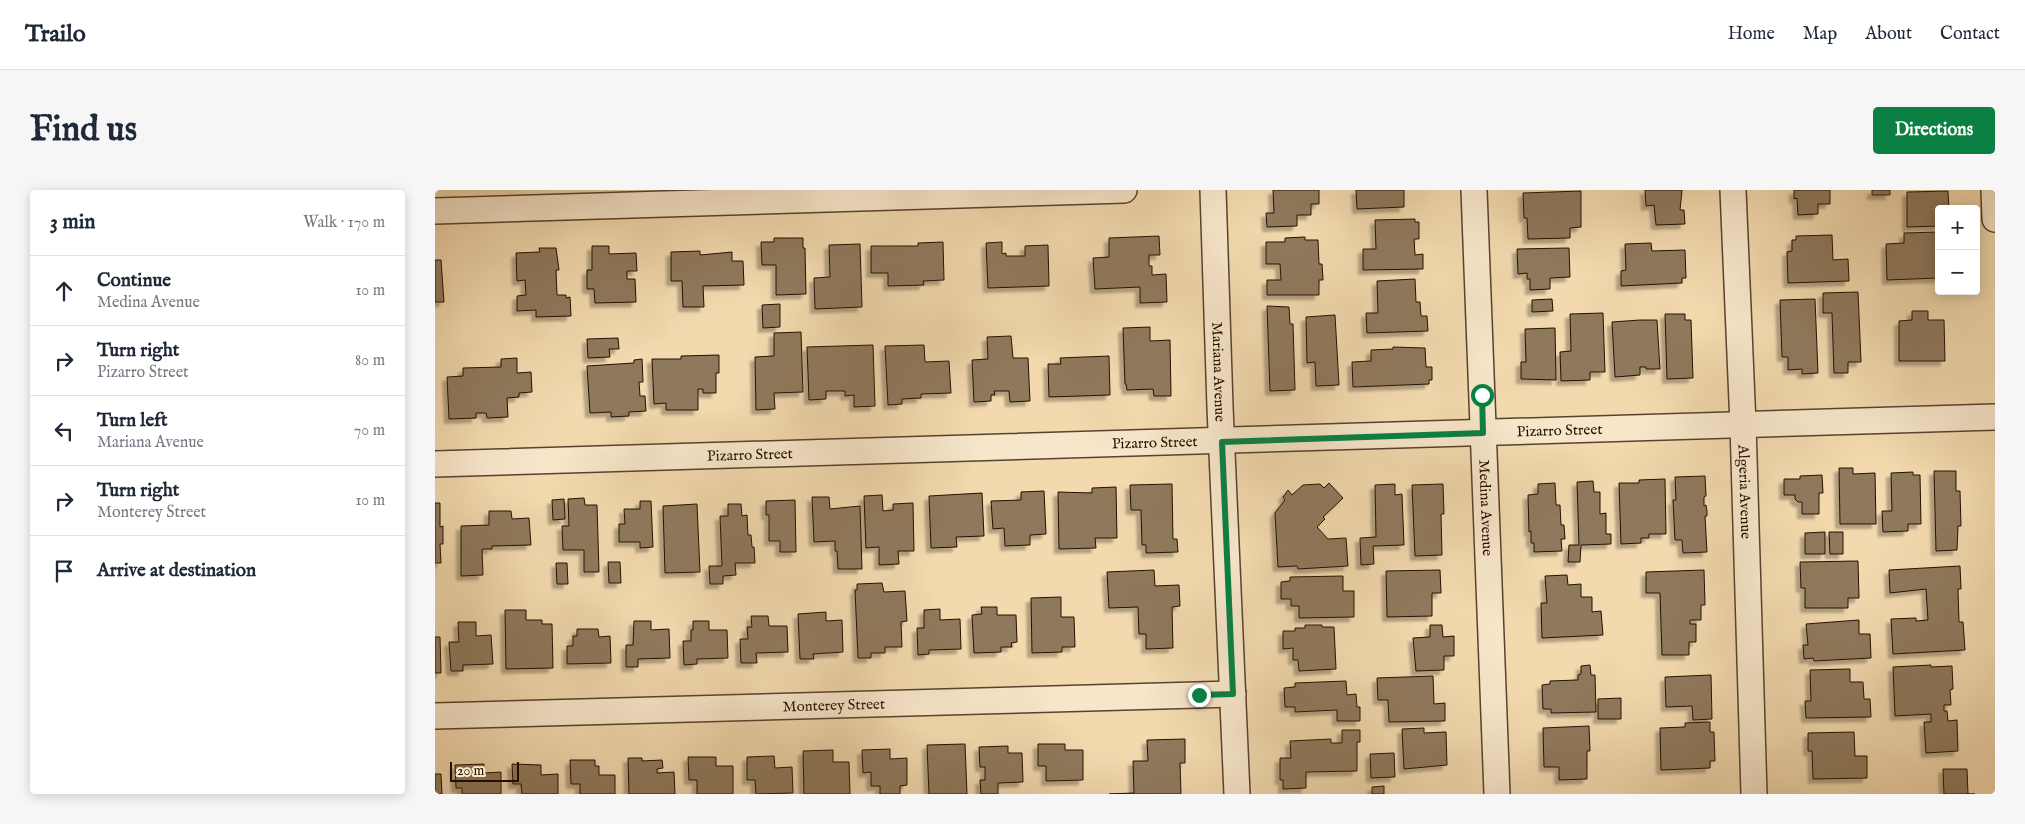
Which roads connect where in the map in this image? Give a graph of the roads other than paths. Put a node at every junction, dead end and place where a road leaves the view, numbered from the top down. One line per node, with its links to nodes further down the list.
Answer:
1 (1124, 190): 6 (street)
2 (1213, 190): 11 (street, Mariana Avenue)
3 (1473, 190): 10 (street, Medina Avenue)
4 (1733, 190): 9 (street, Algeria Avenue)
5 (1994, 190): 7 (street)
6 (435, 211)
7 (1995, 218)
8 (1995, 417): 9 (street, Pizarro Street)
9 (1743, 425): 10 (street, Pizarro Street); 17 (street, Algeria Avenue)
10 (1483, 433): 11 (street, Pizarro Street); 16 (street, Medina Avenue)
11 (1222, 442): 12 (street, Pizarro Street); 13 (street, Mariana Avenue)
12 (435, 464)
13 (1233, 694): 14 (street, Monterey Street); 15 (street, Mariana Avenue)
14 (435, 716)
15 (1237, 794)
16 (1497, 794)
17 (1754, 794)

